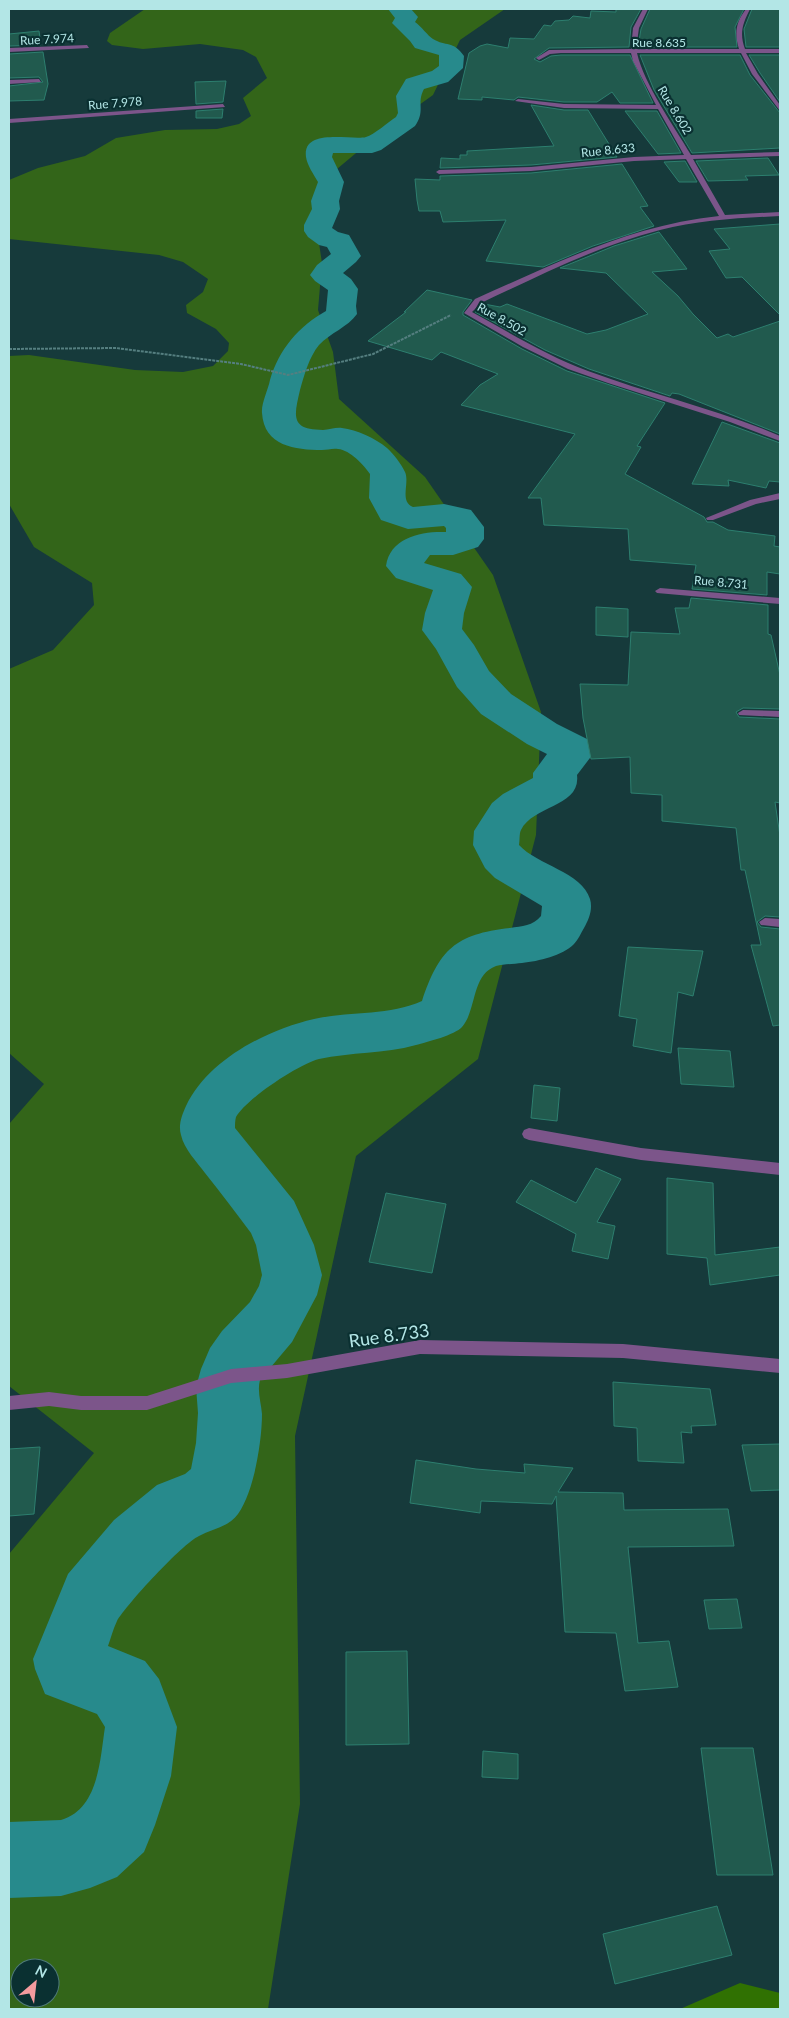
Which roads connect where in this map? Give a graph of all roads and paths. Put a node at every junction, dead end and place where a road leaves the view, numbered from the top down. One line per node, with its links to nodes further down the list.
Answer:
1 (645, 9): 7 (street)
2 (748, 9): 5 (street)
3 (87, 47): 4 (street, Rue 7.974)
4 (9, 50)
5 (742, 51): 6 (street, Rue 8.635); 7 (street, Rue 8.635); 14 (street)
6 (780, 51)
7 (633, 52): 8 (street, Rue 8.635); 13 (street, Rue 8.602)
8 (540, 58)
9 (39, 81): 10 (street)
10 (9, 82)
11 (518, 101): 13 (street)
12 (223, 106): 15 (street, Rue 7.978)
13 (660, 107): 17 (street, Rue 8.602)
14 (780, 109)
15 (9, 121)
16 (780, 154): 17 (street, Rue 8.633)
17 (690, 157): 18 (street, Rue 8.633); 20 (street, Rue 8.602)
18 (439, 172)
19 (780, 214): 20 (street, Rue 8.502)
20 (723, 218): 21 (street, Rue 8.502)
21 (478, 301): 22 (path); 23 (street, Rue 8.502)
22 (9, 349)
23 (780, 439)
24 (780, 496): 25 (street)
25 (710, 518)
26 (660, 591): 27 (street, Rue 8.731)
27 (780, 601)
28 (743, 713): 29 (street)
29 (780, 714)
30 (765, 922): 31 (street)
31 (780, 923)
32 (530, 1134): 33 (street)
33 (780, 1169)
34 (780, 1366): 35 (street, Rue 8.733)
35 (9, 1403)

